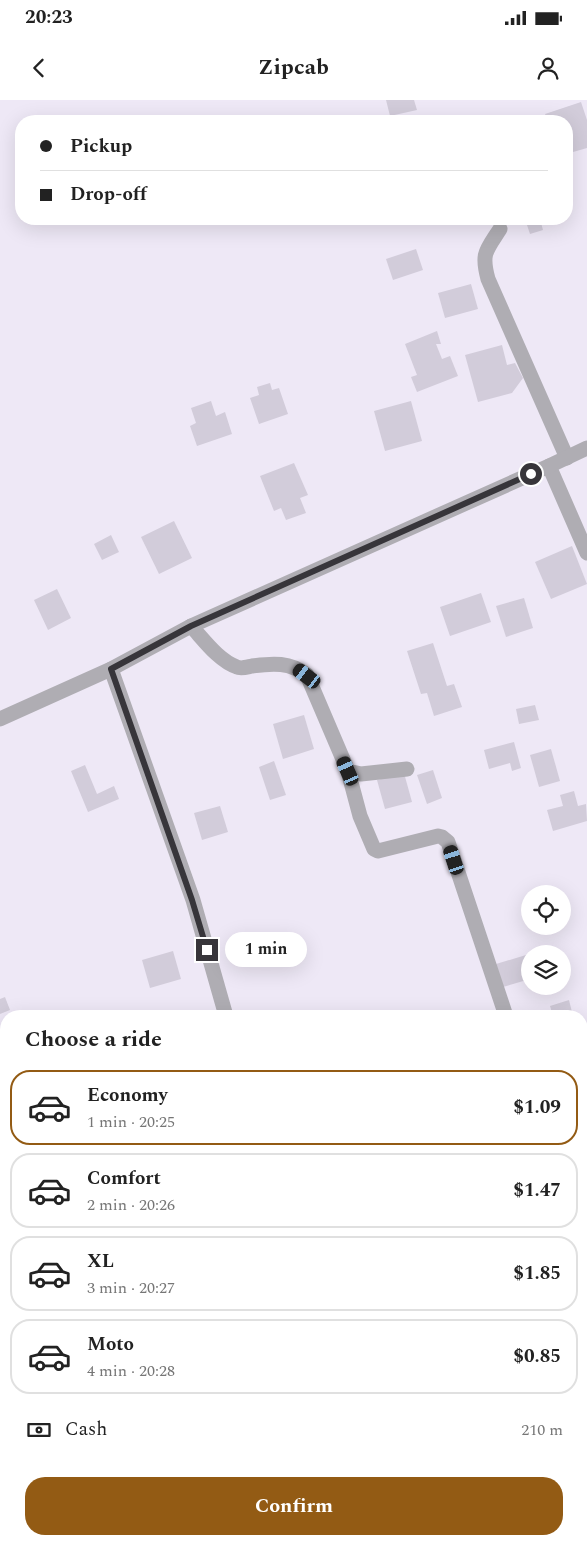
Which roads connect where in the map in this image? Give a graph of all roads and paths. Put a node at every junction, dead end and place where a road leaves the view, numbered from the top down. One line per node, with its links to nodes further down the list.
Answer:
1 (500, 229): 3 (street)
2 (587, 448): 3 (street)
3 (567, 458): 4 (street)
4 (549, 466): 5 (street); 6 (street)
5 (587, 553)
6 (191, 626): 7 (street); 10 (street)
7 (111, 669): 8 (street); 11 (street)
8 (0, 720)
9 (407, 769): 10 (street)
10 (348, 771): 12 (street)
11 (224, 1010)
12 (504, 1010)

